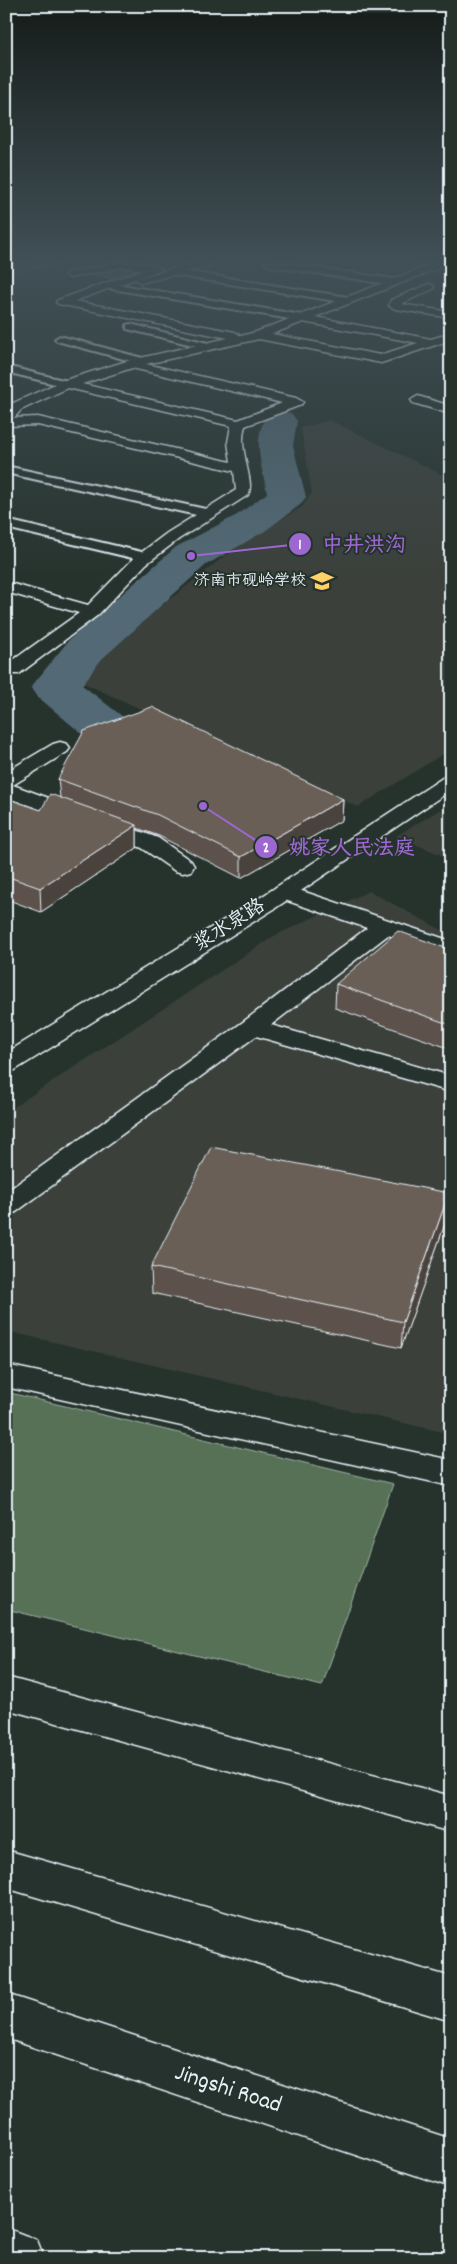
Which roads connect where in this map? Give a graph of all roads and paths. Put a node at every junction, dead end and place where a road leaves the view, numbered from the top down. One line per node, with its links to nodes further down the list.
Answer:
1 (6, 369): 4 (lane)
2 (118, 369): 4 (main road)
3 (160, 369): 8 (main road)
4 (67, 384): 7 (main road); 8 (main road)
5 (418, 400): 6 (main road)
6 (451, 410)
7 (6, 420): 9 (main road)
8 (239, 424): 9 (main road)
9 (239, 468): 11 (main road)
10 (6, 469): 11 (lane)
11 (210, 514): 13 (main road)
12 (6, 524): 13 (lane)
13 (145, 557): 15 (main road)
14 (6, 587): 15 (main road)
15 (92, 611): 16 (main road)
16 (6, 668)
17 (60, 748): 18 (main road)
18 (6, 782)
19 (451, 782): 22 (main road, 浆水泉路)
20 (6, 790): 21 (main road)
21 (183, 866)
22 (284, 892): 23 (main road); 26 (main road, 浆水泉路)
23 (384, 926): 24 (main road); 25 (main road)
24 (451, 949)
25 (252, 1027): 27 (main road); 28 (main road)
26 (6, 1064)
27 (451, 1084)
28 (6, 1206)
29 (6, 1376): 30 (main road)
30 (451, 1473)
31 (6, 1693): 32 (main road)
32 (451, 1814)
33 (6, 1869): 34 (main road)
34 (451, 1998)
35 (6, 2016): 36 (main road, Jingshi Road)
36 (451, 2163)
37 (6, 2253): 38 (main road)
38 (20, 2258)

